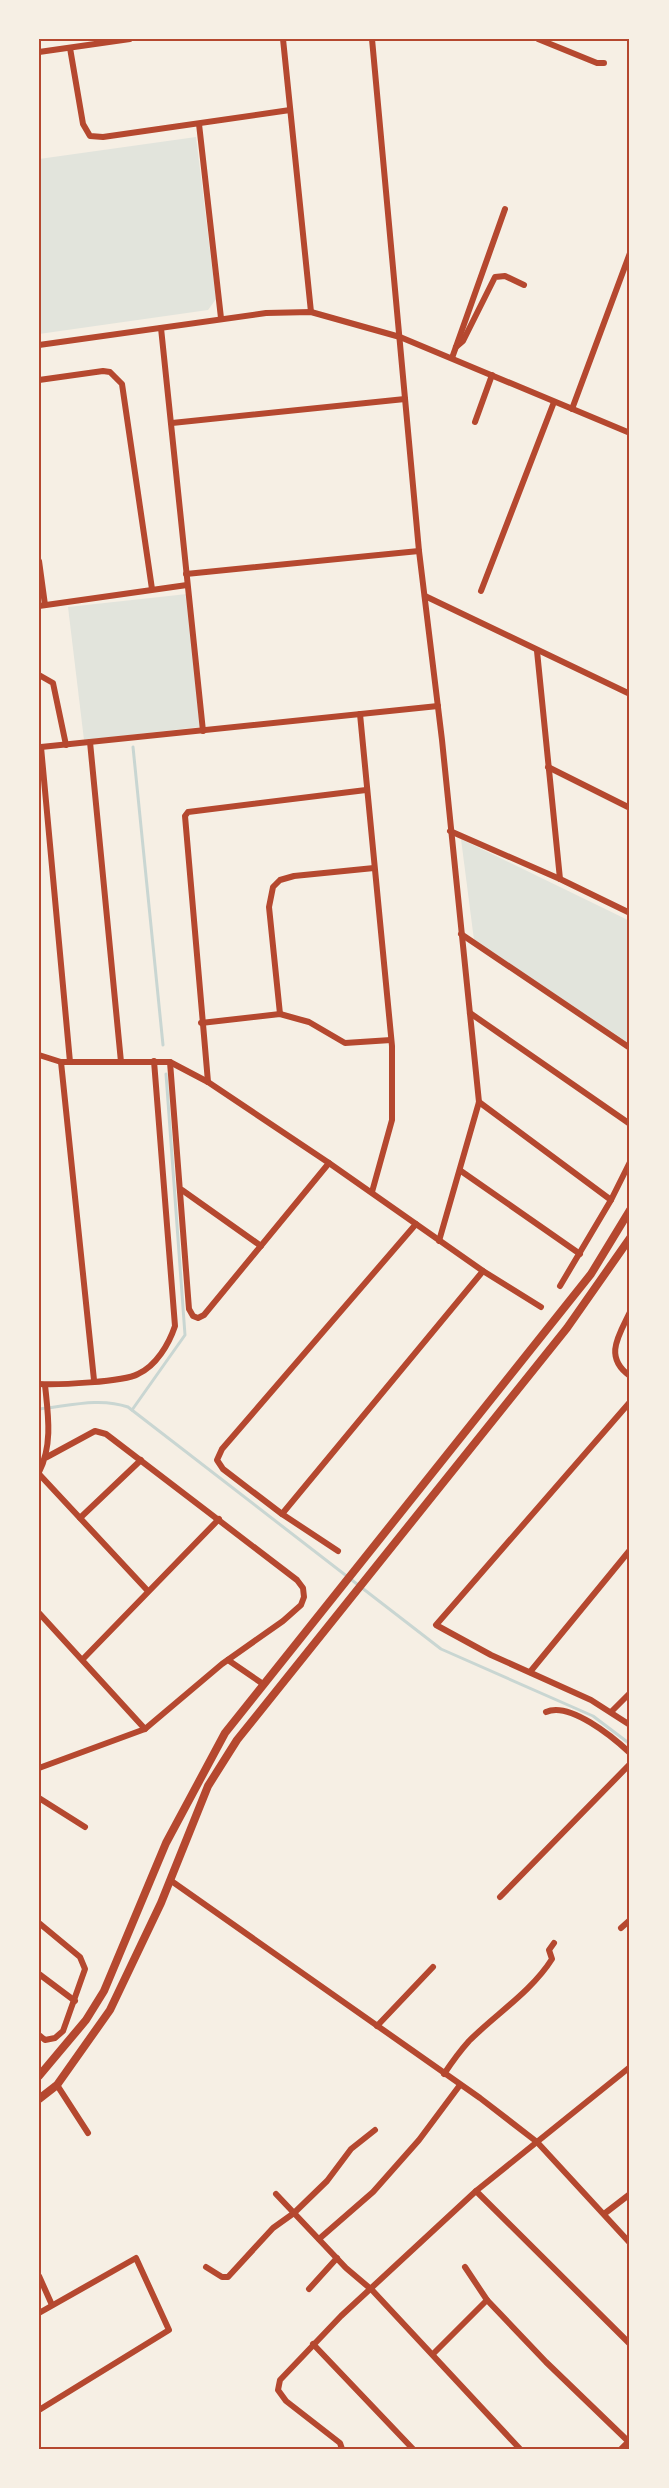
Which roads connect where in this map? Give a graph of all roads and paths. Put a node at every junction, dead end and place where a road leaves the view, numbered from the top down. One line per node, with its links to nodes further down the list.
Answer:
1 (130, 39): 6 (street)
2 (283, 39): 10 (street)
3 (372, 39): 18 (street)
4 (538, 39): 7 (street)
5 (563, 39): 7 (street)
6 (70, 48): 8 (street); 11 (street)
7 (559, 48): 9 (street)
8 (39, 52)
9 (604, 63)
10 (290, 110): 11 (street); 15 (street)
11 (199, 124): 16 (street)
12 (505, 209): 20 (street)
13 (630, 253): 26 (street)
14 (524, 285): 20 (street)
15 (311, 312): 16 (street); 18 (street)
16 (221, 318): 17 (street)
17 (161, 328): 19 (street); 28 (street)
18 (400, 337): 21 (street); 24 (street)
19 (39, 345)
20 (456, 346): 21 (street)
21 (452, 358): 22 (street)
22 (492, 375): 25 (street); 27 (street)
23 (39, 380): 34 (street)
24 (405, 399): 28 (street); 30 (street)
25 (555, 402): 26 (street); 35 (street)
26 (572, 409): 29 (street)
27 (475, 422)
28 (172, 423): 32 (street)
29 (628, 432)
30 (419, 551): 32 (street); 36 (street)
31 (39, 561): 37 (street)
32 (186, 574): 33 (street)
33 (187, 585): 34 (street); 43 (street)
34 (152, 590): 37 (street)
35 (481, 591)
36 (425, 596): 38 (street); 41 (street)
37 (42, 605)
38 (537, 651): 40 (street); 46 (street)
39 (39, 675): 45 (street)
40 (630, 694)
41 (438, 706): 42 (street); 49 (street)
42 (360, 714): 43 (street); 47 (street)
43 (202, 730): 44 (street)
44 (90, 742): 45 (street); 63 (street)
45 (66, 745): 62 (street)
46 (548, 767): 48 (street); 51 (street)
47 (366, 790): 50 (street); 56 (street)
48 (630, 808)
49 (450, 831): 51 (street); 53 (street)
50 (374, 868): 55 (street); 57 (street)
51 (560, 879): 52 (street)
52 (630, 914)
53 (461, 934): 54 (street); 58 (street)
54 (470, 1013): 66 (street); 67 (street)
55 (280, 1014): 56 (street); 57 (street)
56 (201, 1023): 65 (street)
57 (391, 1040): 72 (street)
58 (630, 1048)
59 (39, 1054): 61 (street)
60 (153, 1061): 63 (street); 64 (street); 85 (street)
61 (61, 1062): 62 (street); 85 (street)
62 (70, 1062): 63 (street)
63 (122, 1062)
64 (170, 1062): 65 (street); 71 (street)
65 (207, 1082): 69 (street)
66 (479, 1102): 70 (street); 73 (street)
67 (630, 1124)
68 (630, 1162): 73 (street)
69 (329, 1163): 72 (street); 78 (street)
70 (461, 1171): 77 (street); 79 (street)
71 (182, 1190): 78 (street); 78 (street)
72 (372, 1192): 75 (street)
73 (612, 1200): 79 (street)
74 (630, 1210): 101 (main road)
75 (416, 1224): 77 (street); 91 (street)
76 (630, 1238): 112 (main road)
77 (439, 1241): 80 (street)
78 (261, 1246)
79 (580, 1254): 81 (street)
80 (483, 1271): 82 (street); 91 (street)
81 (560, 1286)
82 (541, 1307)
83 (630, 1312): 84 (street)
84 (630, 1376)
85 (94, 1380): 86 (street)
86 (42, 1384): 88 (street)
87 (630, 1402): 100 (street)
88 (47, 1457): 89 (street); 90 (street)
89 (141, 1460): 92 (street); 93 (street)
90 (39, 1473): 92 (street)
91 (282, 1514): 95 (street)
92 (80, 1518): 96 (street)
93 (219, 1519): 96 (street); 99 (street)
94 (630, 1550): 100 (street)
95 (338, 1551)
96 (147, 1590): 98 (street)
97 (39, 1613): 98 (street)
98 (82, 1659): 106 (street)
99 (228, 1660): 101 (street); 106 (street)
100 (530, 1672): 104 (street)
101 (263, 1684): 114 (main road)
102 (630, 1694): 104 (street)
103 (546, 1712): 107 (street)
104 (611, 1712): 105 (street)
105 (630, 1725)
106 (145, 1729): 109 (street)
107 (630, 1753)
108 (630, 1764): 113 (street)
109 (40, 1766)
110 (39, 1798): 111 (street)
111 (84, 1827)
112 (170, 1880): 115 (main road); 123 (street)
113 (500, 1897)
114 (141, 1901): 115 (main road); 127 (main road)
115 (161, 1903): 128 (main road)
116 (630, 1920): 118 (street)
117 (39, 1923): 122 (street)
118 (621, 1928)
119 (554, 1943): 126 (street)
120 (433, 1967): 123 (street)
121 (39, 1974): 122 (street)
122 (75, 2001): 124 (street)
123 (377, 2026): 126 (street)
124 (39, 2035)
125 (630, 2067): 133 (street)
126 (444, 2074): 129 (street)
127 (39, 2076)
128 (57, 2085): 130 (main road); 132 (street)
129 (460, 2085): 133 (street); 139 (street)
130 (39, 2100)
131 (375, 2130): 137 (street)
132 (88, 2133)
133 (537, 2142): 134 (street); 138 (street)
134 (476, 2191): 146 (street); 151 (street)
135 (276, 2194): 137 (street)
136 (630, 2194): 138 (street)
137 (294, 2213): 139 (street); 142 (street)
138 (604, 2214): 140 (street)
139 (319, 2239): 141 (street)
140 (630, 2243)
141 (337, 2258): 145 (street); 146 (street)
142 (206, 2267)
143 (465, 2267): 147 (street)
144 (39, 2276): 148 (street)
145 (309, 2289)
146 (372, 2290): 150 (street); 152 (street)
147 (487, 2300): 152 (street); 154 (street)
148 (52, 2305): 149 (street); 153 (street)
149 (39, 2313)
150 (313, 2344): 155 (street); 156 (street)
151 (630, 2344)
152 (433, 2354): 157 (street)
153 (39, 2410)
154 (630, 2441): 158 (street)
155 (342, 2448)
156 (413, 2449)
157 (520, 2449)
158 (621, 2449)

